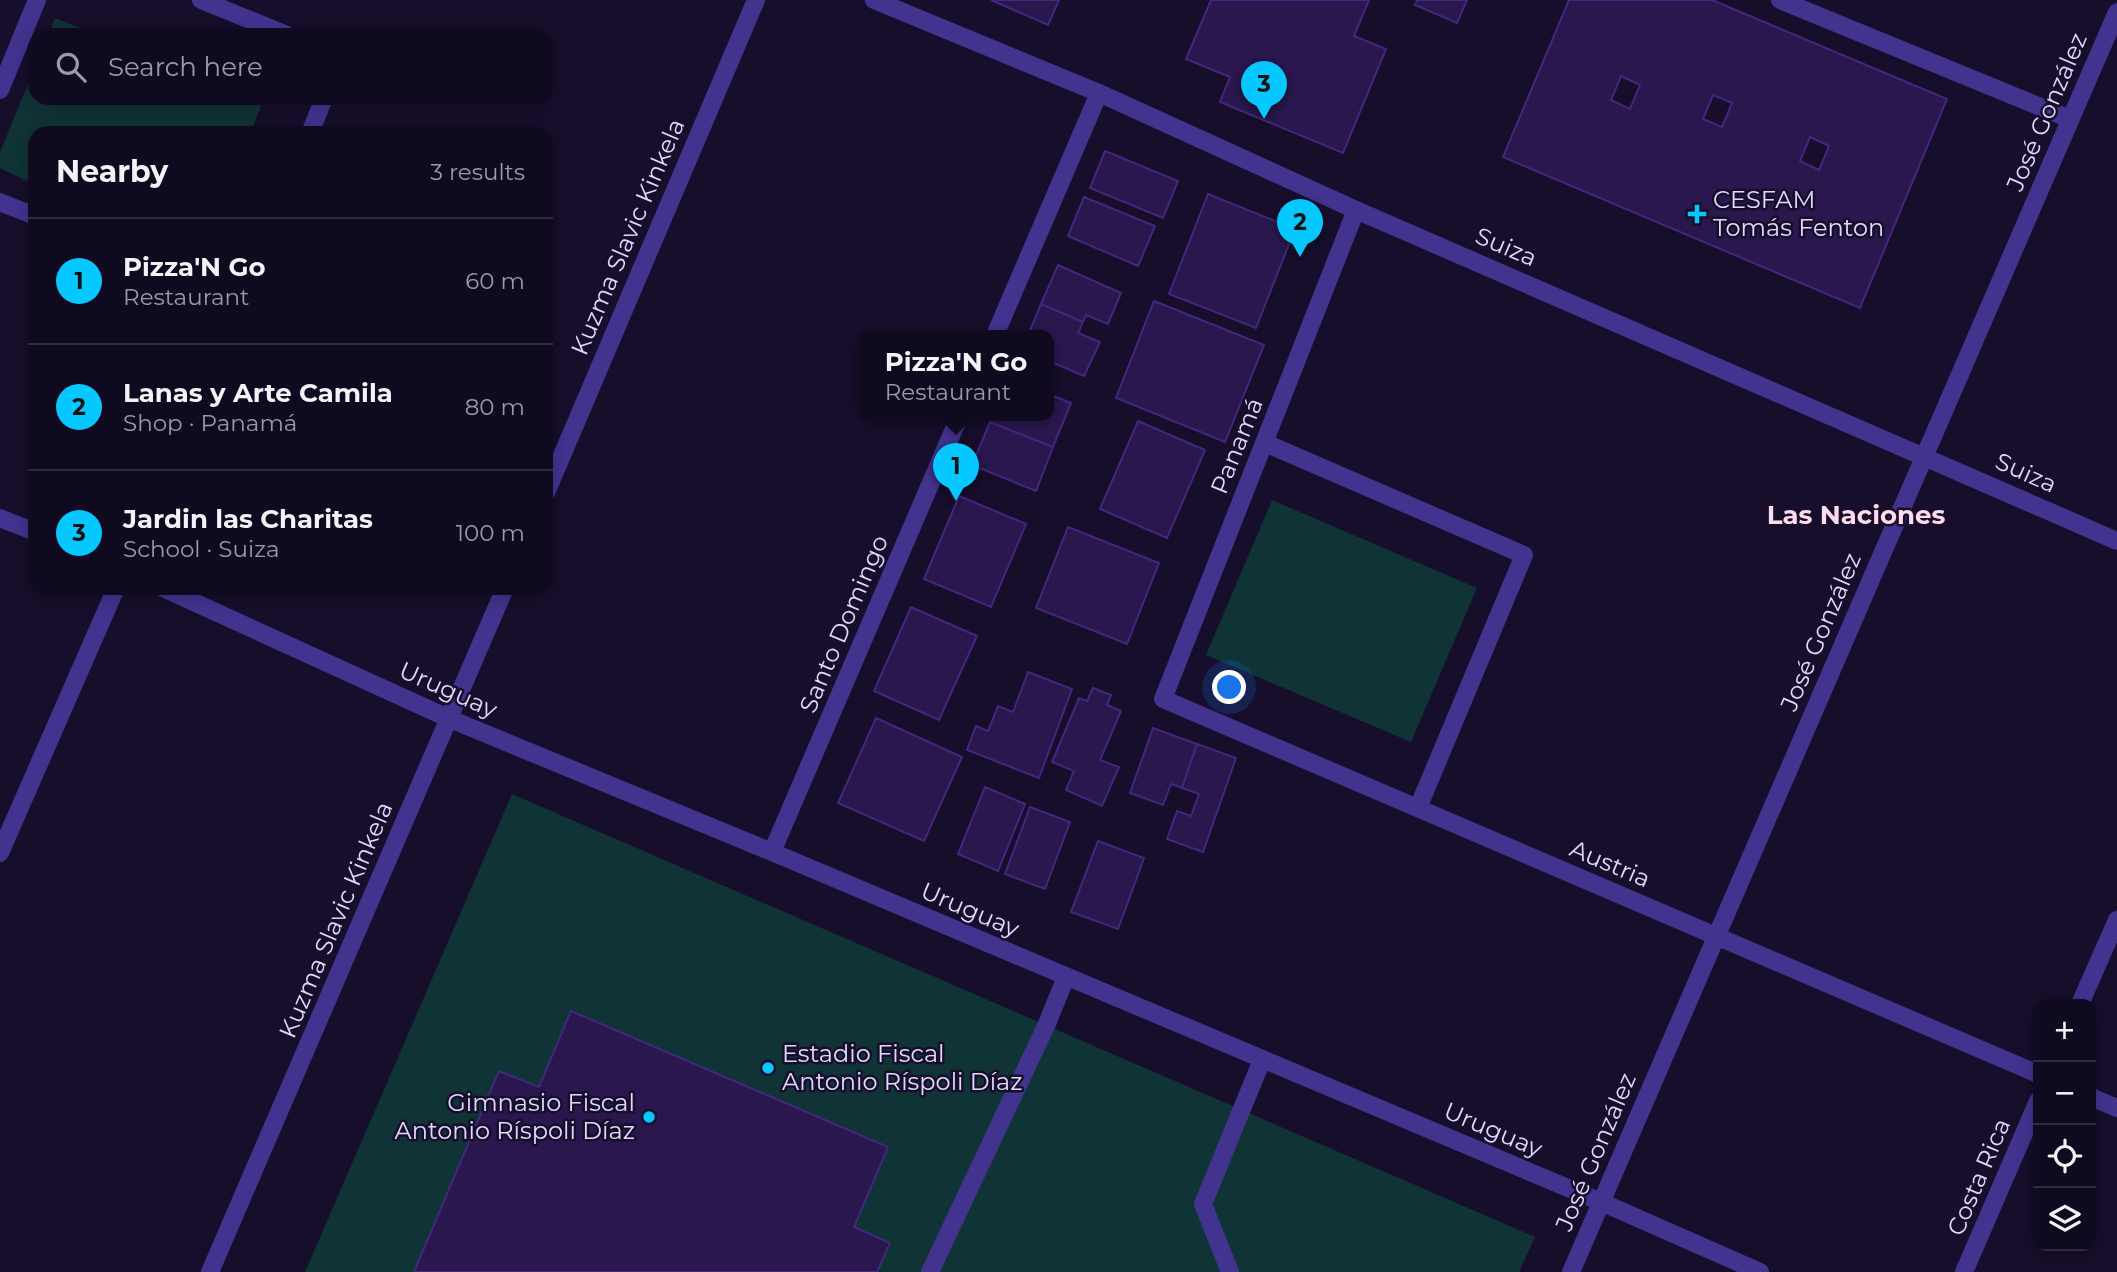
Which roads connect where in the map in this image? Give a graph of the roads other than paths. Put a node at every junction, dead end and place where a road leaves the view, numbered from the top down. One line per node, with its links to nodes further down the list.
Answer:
1 (37, 0): 8 (street)
2 (201, 0): 7 (street)
3 (756, 0): 20 (street, Kuzma Slavic Kinkela)
4 (874, 0): 9 (street, Suiza)
5 (1780, 0): 11 (street)
6 (2117, 12): 11 (street, José González)
7 (270, 28)
8 (0, 90)
9 (1099, 93): 14 (street, Suiza); 16 (street)
10 (321, 105): 12 (street)
11 (2070, 119): 19 (street, José González)
12 (313, 126)
13 (0, 202): 15 (street)
14 (1356, 210): 18 (street, Panamá); 19 (street, Suiza)
15 (28, 213)
16 (997, 330)
17 (957, 421): 30 (street, Santo Domingo)
18 (1265, 443): 27 (street, Panamá); 29 (street)
19 (1924, 456): 23 (street, Suiza); 33 (street, José González)
20 (553, 477)
21 (0, 518): 22 (street)
22 (28, 529)
23 (2117, 541)
24 (113, 595): 31 (street)
25 (178, 595): 28 (street, Uruguay)
26 (502, 595): 28 (street, Kuzma Slavic Kinkela)
27 (1163, 699): 29 (street, Austria)
28 (450, 719): 30 (street, Uruguay); 42 (street, Kuzma Slavic Kinkela)
29 (1418, 808): 33 (street, Austria)
30 (772, 852): 34 (street, Uruguay)
31 (0, 853)
32 (2117, 920): 35 (street)
33 (1716, 936): 37 (street, Austria); 41 (street, José González)
34 (1066, 978): 36 (street, Uruguay); 43 (street)
35 (2082, 999)
36 (1262, 1060): 41 (street, Uruguay); 44 (street)
37 (2033, 1072)
38 (2096, 1099): 39 (street)
39 (2117, 1108)
40 (2033, 1113): 47 (street, Costa Rica)
41 (1601, 1202): 45 (street, José González); 46 (street, Uruguay)
42 (210, 1272)
43 (930, 1272)
44 (1230, 1272)
45 (1571, 1272)
46 (1760, 1272)
47 (1964, 1272)

